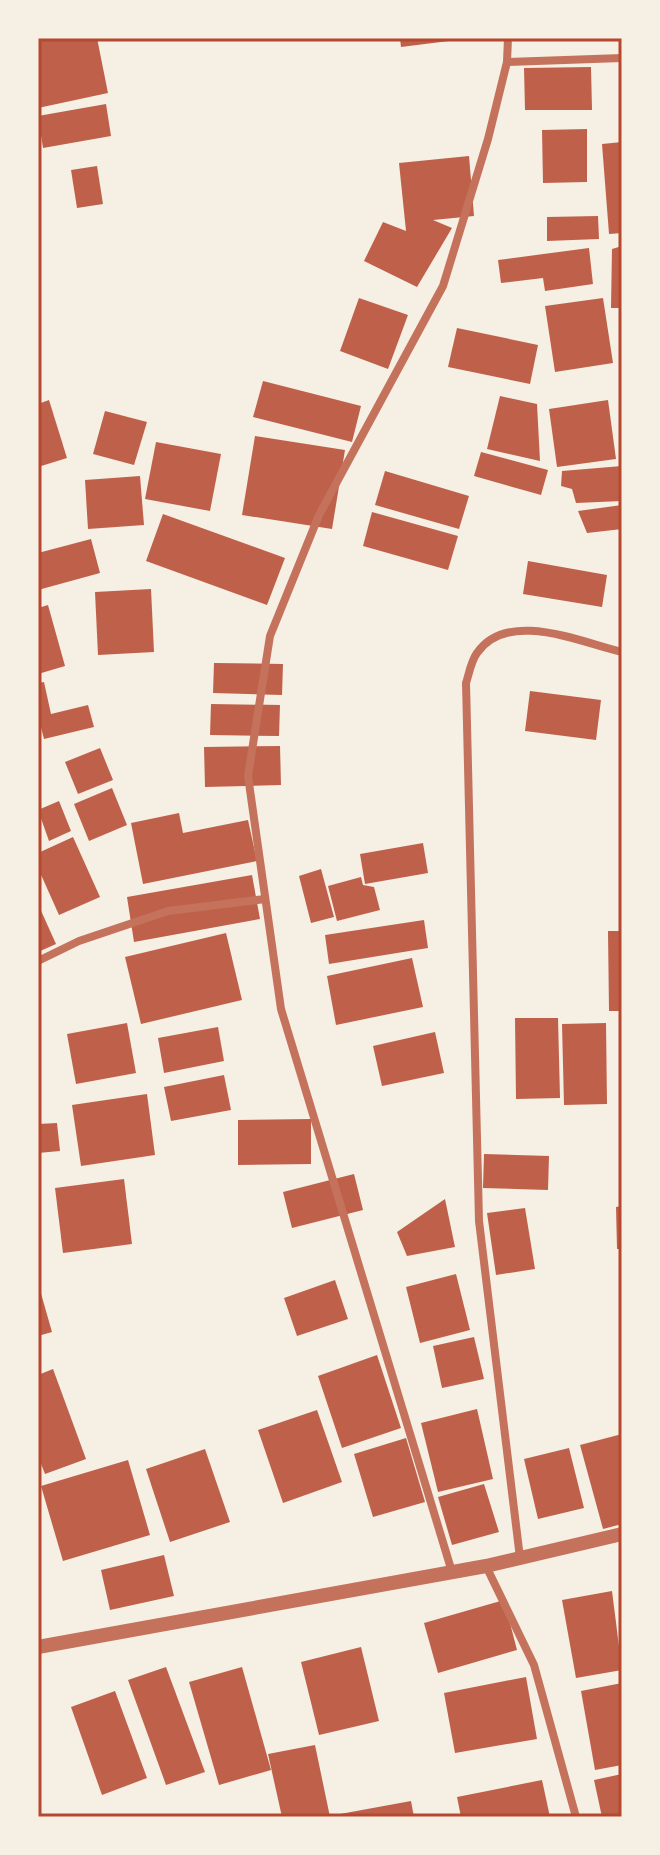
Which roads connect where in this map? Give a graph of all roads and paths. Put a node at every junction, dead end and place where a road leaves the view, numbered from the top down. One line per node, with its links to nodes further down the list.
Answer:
1 (508, 38): 3 (street)
2 (622, 58): 3 (street)
3 (507, 62): 5 (street)
4 (622, 652): 8 (street)
5 (265, 899): 6 (street); 10 (street)
6 (38, 961)
7 (622, 1534): 8 (street)
8 (520, 1558): 9 (street)
9 (486, 1566): 10 (street); 12 (street)
10 (452, 1572): 11 (street)
11 (38, 1647)
12 (576, 1817)

